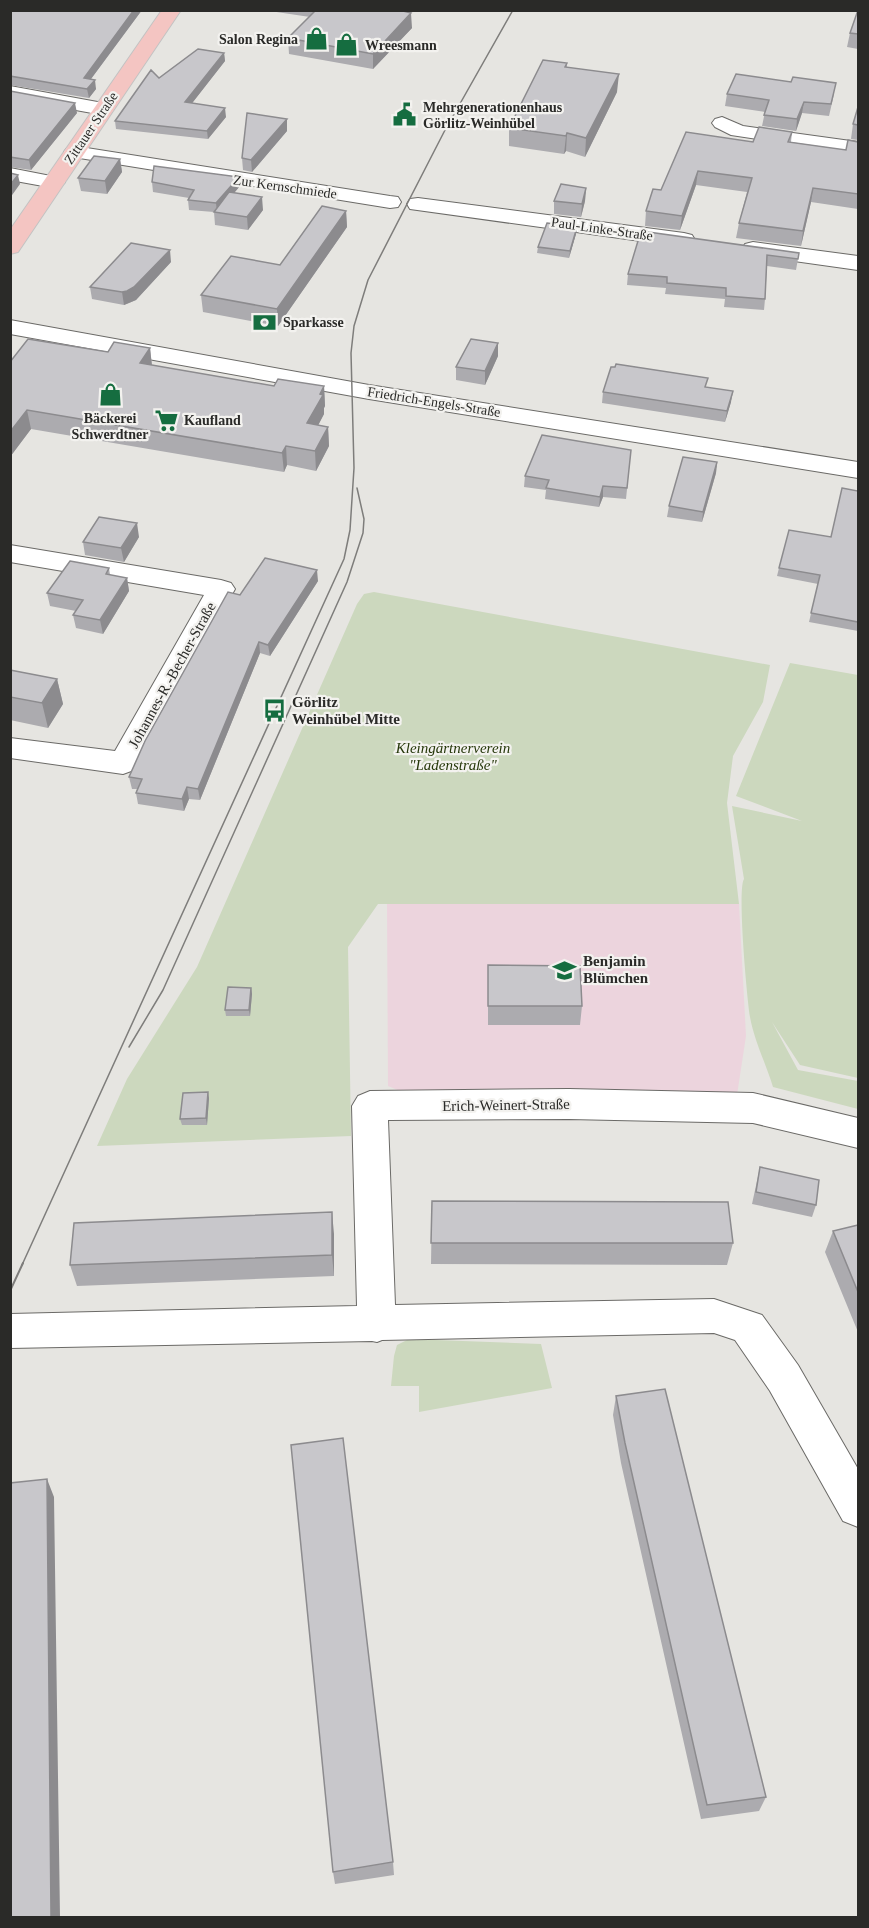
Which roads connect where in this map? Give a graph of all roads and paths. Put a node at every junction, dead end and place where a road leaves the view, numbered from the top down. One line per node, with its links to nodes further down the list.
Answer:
1 (172, 10): 3 (main road, Zittauer Straße)
2 (10, 92): 3 (street)
3 (103, 109): 6 (main road, Zittauer Straße)
4 (722, 123): 5 (street)
5 (858, 147)
6 (74, 152): 8 (main road, Zittauer Straße); 9 (street, Zur Kernschmiede)
7 (10, 174): 8 (street)
8 (54, 182): 13 (main road, Zittauer Straße)
9 (390, 202)
10 (418, 204): 11 (street, Paul-Linke-Straße)
11 (706, 243)
12 (729, 246): 14 (street)
13 (10, 247)
14 (858, 263)
15 (10, 327): 16 (street, Friedrich-Engels-Straße)
16 (858, 470)
17 (10, 553): 18 (street, Johannes-R.-Becher-Straße)
18 (13, 756)
19 (858, 1133): 20 (street, Erich-Weinert-Straße)
20 (377, 1324): 21 (street); 22 (street)
21 (10, 1331)
22 (858, 1507)

